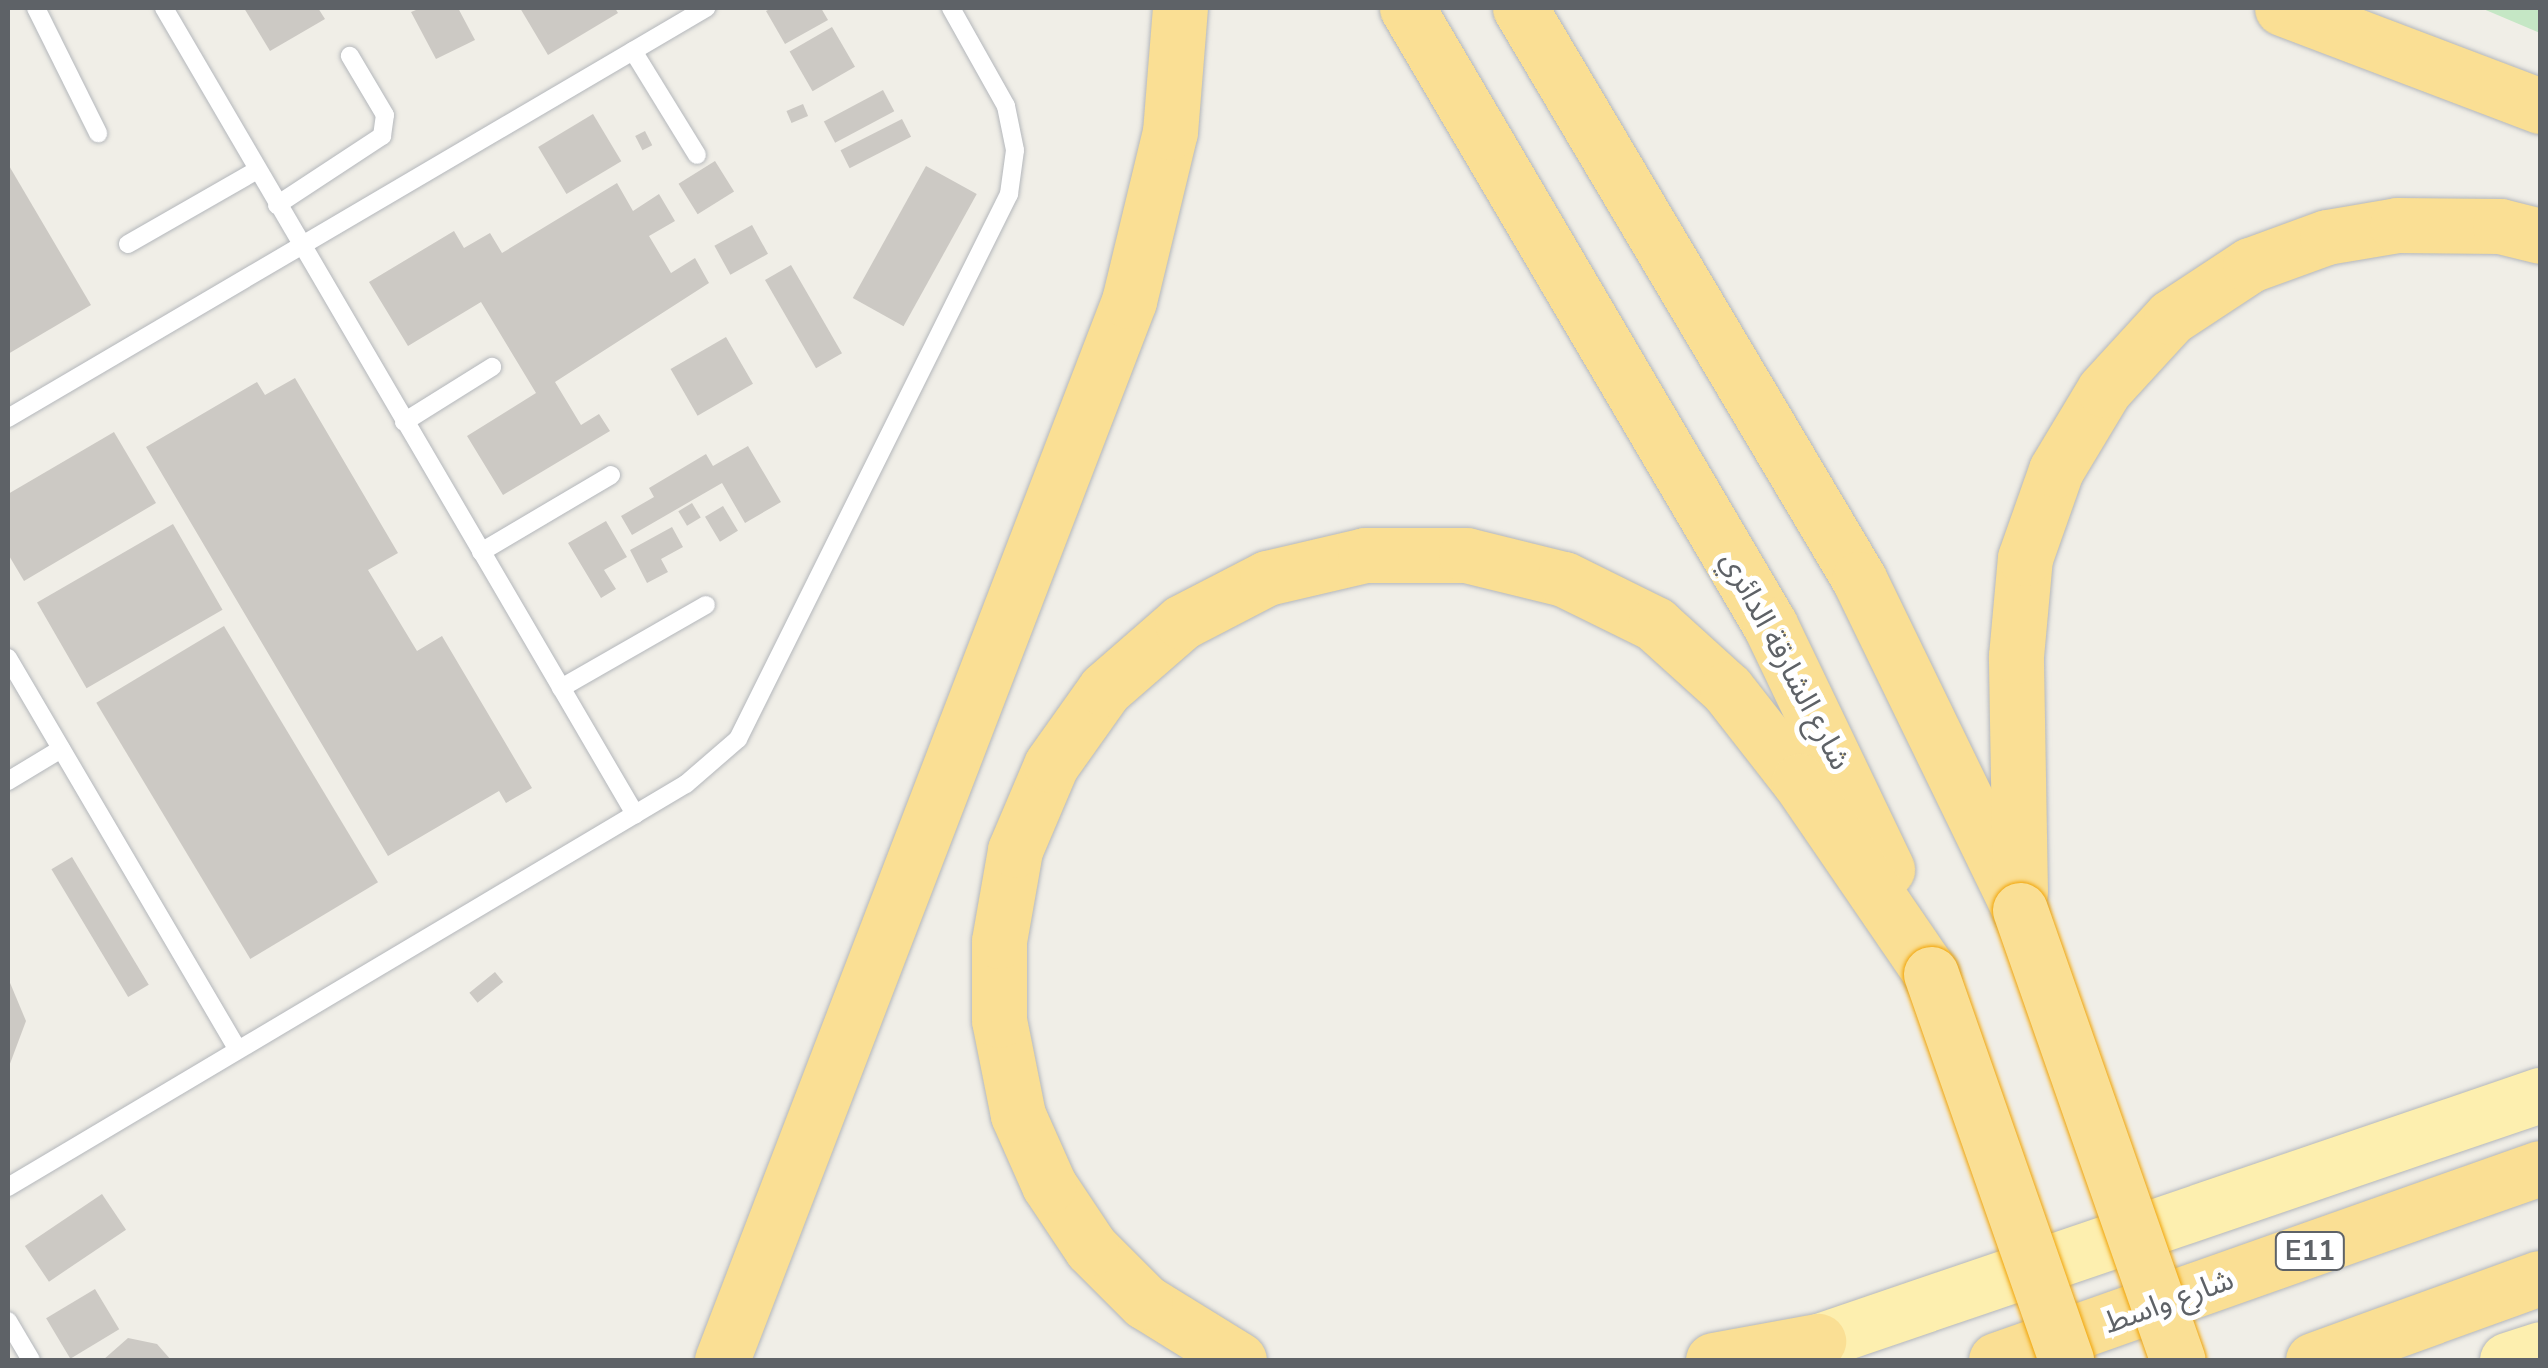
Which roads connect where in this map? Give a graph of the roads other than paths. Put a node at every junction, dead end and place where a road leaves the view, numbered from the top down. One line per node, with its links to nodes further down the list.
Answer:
1 (36, 8): 13 (lane)
2 (164, 8): 15 (lane)
3 (706, 8): 9 (lane)
4 (952, 8): 30 (lane)
5 (1180, 8): 40 (highway)
6 (1407, 8): 32 (highway, شارع الشارقة الدائري)
7 (1520, 8): 31 (highway)
8 (2282, 8): 12 (highway)
9 (675, 16): 10 (lane)
10 (633, 51): 14 (lane); 19 (lane)
11 (350, 56): 16 (lane)
12 (2540, 106)
13 (98, 133)
14 (697, 155)
15 (257, 170): 16 (lane); 18 (lane)
16 (276, 205): 19 (lane)
17 (2540, 236): 31 (highway)
18 (128, 244)
19 (301, 247): 21 (lane); 22 (lane)
20 (492, 366): 22 (lane)
21 (8, 418)
22 (404, 422): 24 (lane)
23 (611, 475): 24 (lane)
24 (481, 552): 27 (lane)
25 (706, 605): 27 (lane)
26 (8, 658): 28 (lane)
27 (561, 688): 30 (lane)
28 (60, 749): 29 (lane); 33 (lane)
29 (8, 781)
30 (635, 814): 33 (lane)
31 (2020, 910): 48 (highway, bridge)
32 (1931, 974): 41 (highway, شارع الشارقة الدائري, bridge); 44 (highway)
33 (238, 1050): 36 (lane)
34 (2540, 1095): 39 (main road)
35 (2540, 1168): 41 (highway, شارع واسط / E11)
36 (8, 1187)
37 (2540, 1278): 49 (highway)
38 (8, 1321): 43 (lane)
39 (1818, 1341): 45 (highway); 46 (main road)
40 (723, 1346)
41 (2073, 1347): 47 (highway, E11)
42 (2540, 1349): 50 (main road)
43 (31, 1360)
44 (1239, 1360)
45 (1714, 1360)
46 (1763, 1360)
47 (1996, 1360)
48 (2178, 1360)
49 (2314, 1360)
50 (2507, 1360)

